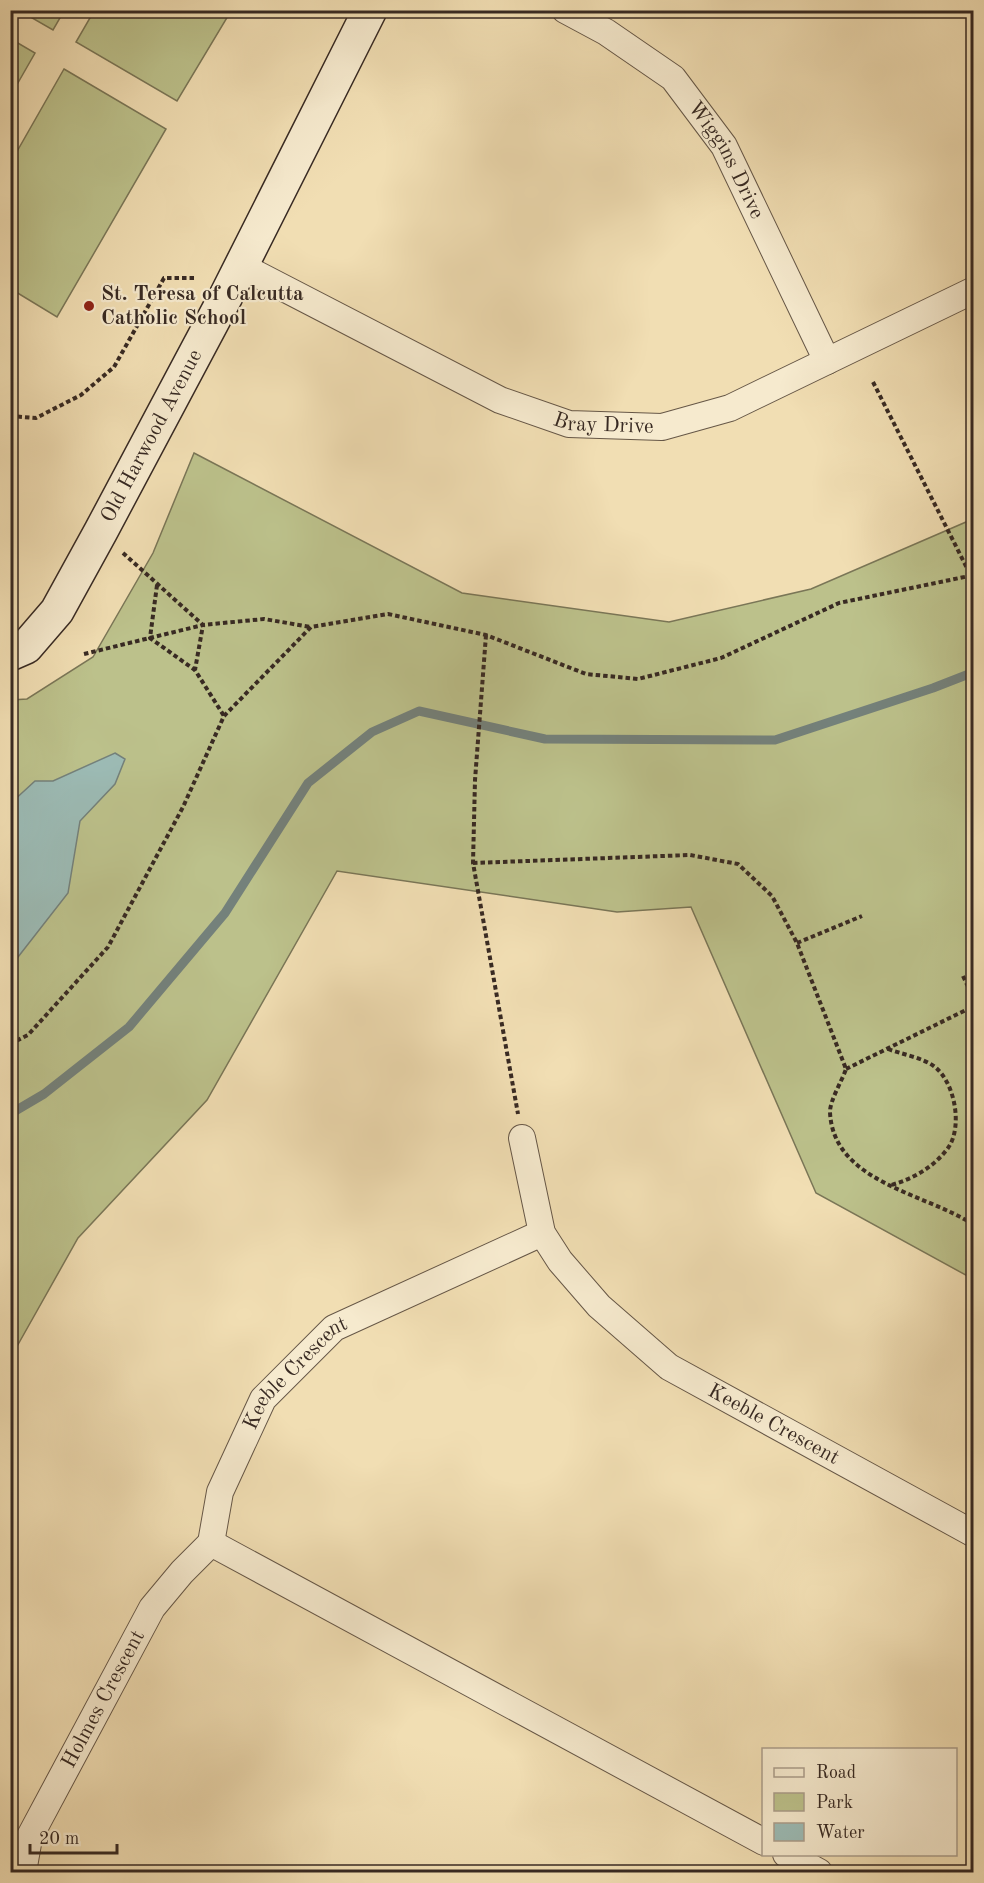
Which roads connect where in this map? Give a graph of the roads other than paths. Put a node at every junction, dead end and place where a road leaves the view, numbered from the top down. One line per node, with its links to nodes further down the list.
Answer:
1 (370, 10): 3 (street, Old Harwood Avenue)
2 (565, 10): 5 (street, Wiggins Drive)
3 (241, 266): 5 (street, Bray Drive); 6 (street, Old Harwood Avenue)
4 (974, 290): 5 (street, Bray Drive)
5 (827, 361)
6 (10, 654)
7 (522, 1138): 8 (street)
8 (542, 1233): 9 (street, Keeble Crescent); 10 (street, Keeble Crescent)
9 (974, 1534)
10 (211, 1542): 11 (street); 13 (street, Holmes Crescent)
11 (762, 1841)
12 (790, 1856): 14 (street)
13 (23, 1872)
14 (819, 1872)

